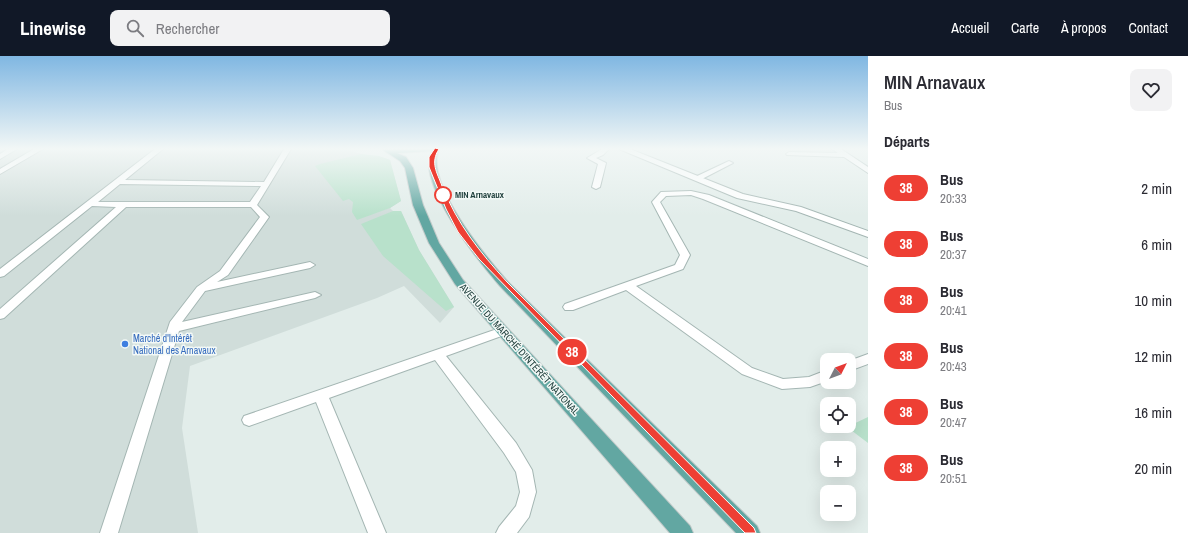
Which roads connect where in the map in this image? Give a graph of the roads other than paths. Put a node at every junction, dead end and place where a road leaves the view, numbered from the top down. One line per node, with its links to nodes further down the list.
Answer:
1 (132, 171): 9 (lane)
2 (275, 171): 10 (lane)
3 (410, 171): 25 (main road, AVENUE DU MARCHÉ D'INTÉRÊT NATIONAL)
4 (434, 171): 36 (main road)
5 (600, 171): 11 (lane)
6 (678, 171): 8 (street)
7 (711, 171): 8 (lane)
8 (696, 178): 15 (street)
9 (118, 182): 10 (lane); 12 (lane)
10 (267, 184): 14 (lane)
11 (596, 187)
12 (90, 204): 13 (lane); 18 (lane)
13 (124, 204): 14 (lane); 23 (lane)
14 (254, 205): 20 (lane)
15 (868, 234)
16 (868, 263): 19 (lane)
17 (310, 264): 20 (lane)
18 (0, 274)
19 (628, 286): 22 (lane); 29 (lane)
20 (201, 289): 24 (lane)
21 (315, 295): 24 (lane)
22 (570, 307)
23 (0, 315)
24 (174, 328): 32 (lane)
25 (503, 331): 26 (lane); 35 (main road, AVENUE DU MARCHÉ D'INTÉRÊT NATIONAL)
26 (437, 354): 30 (lane); 34 (lane)
27 (868, 359): 28 (lane)
28 (856, 363)
29 (820, 378)
30 (321, 396): 31 (lane); 33 (lane)
31 (249, 420)
32 (109, 533)
33 (377, 533)
34 (505, 533)
35 (683, 533)
36 (750, 533)

